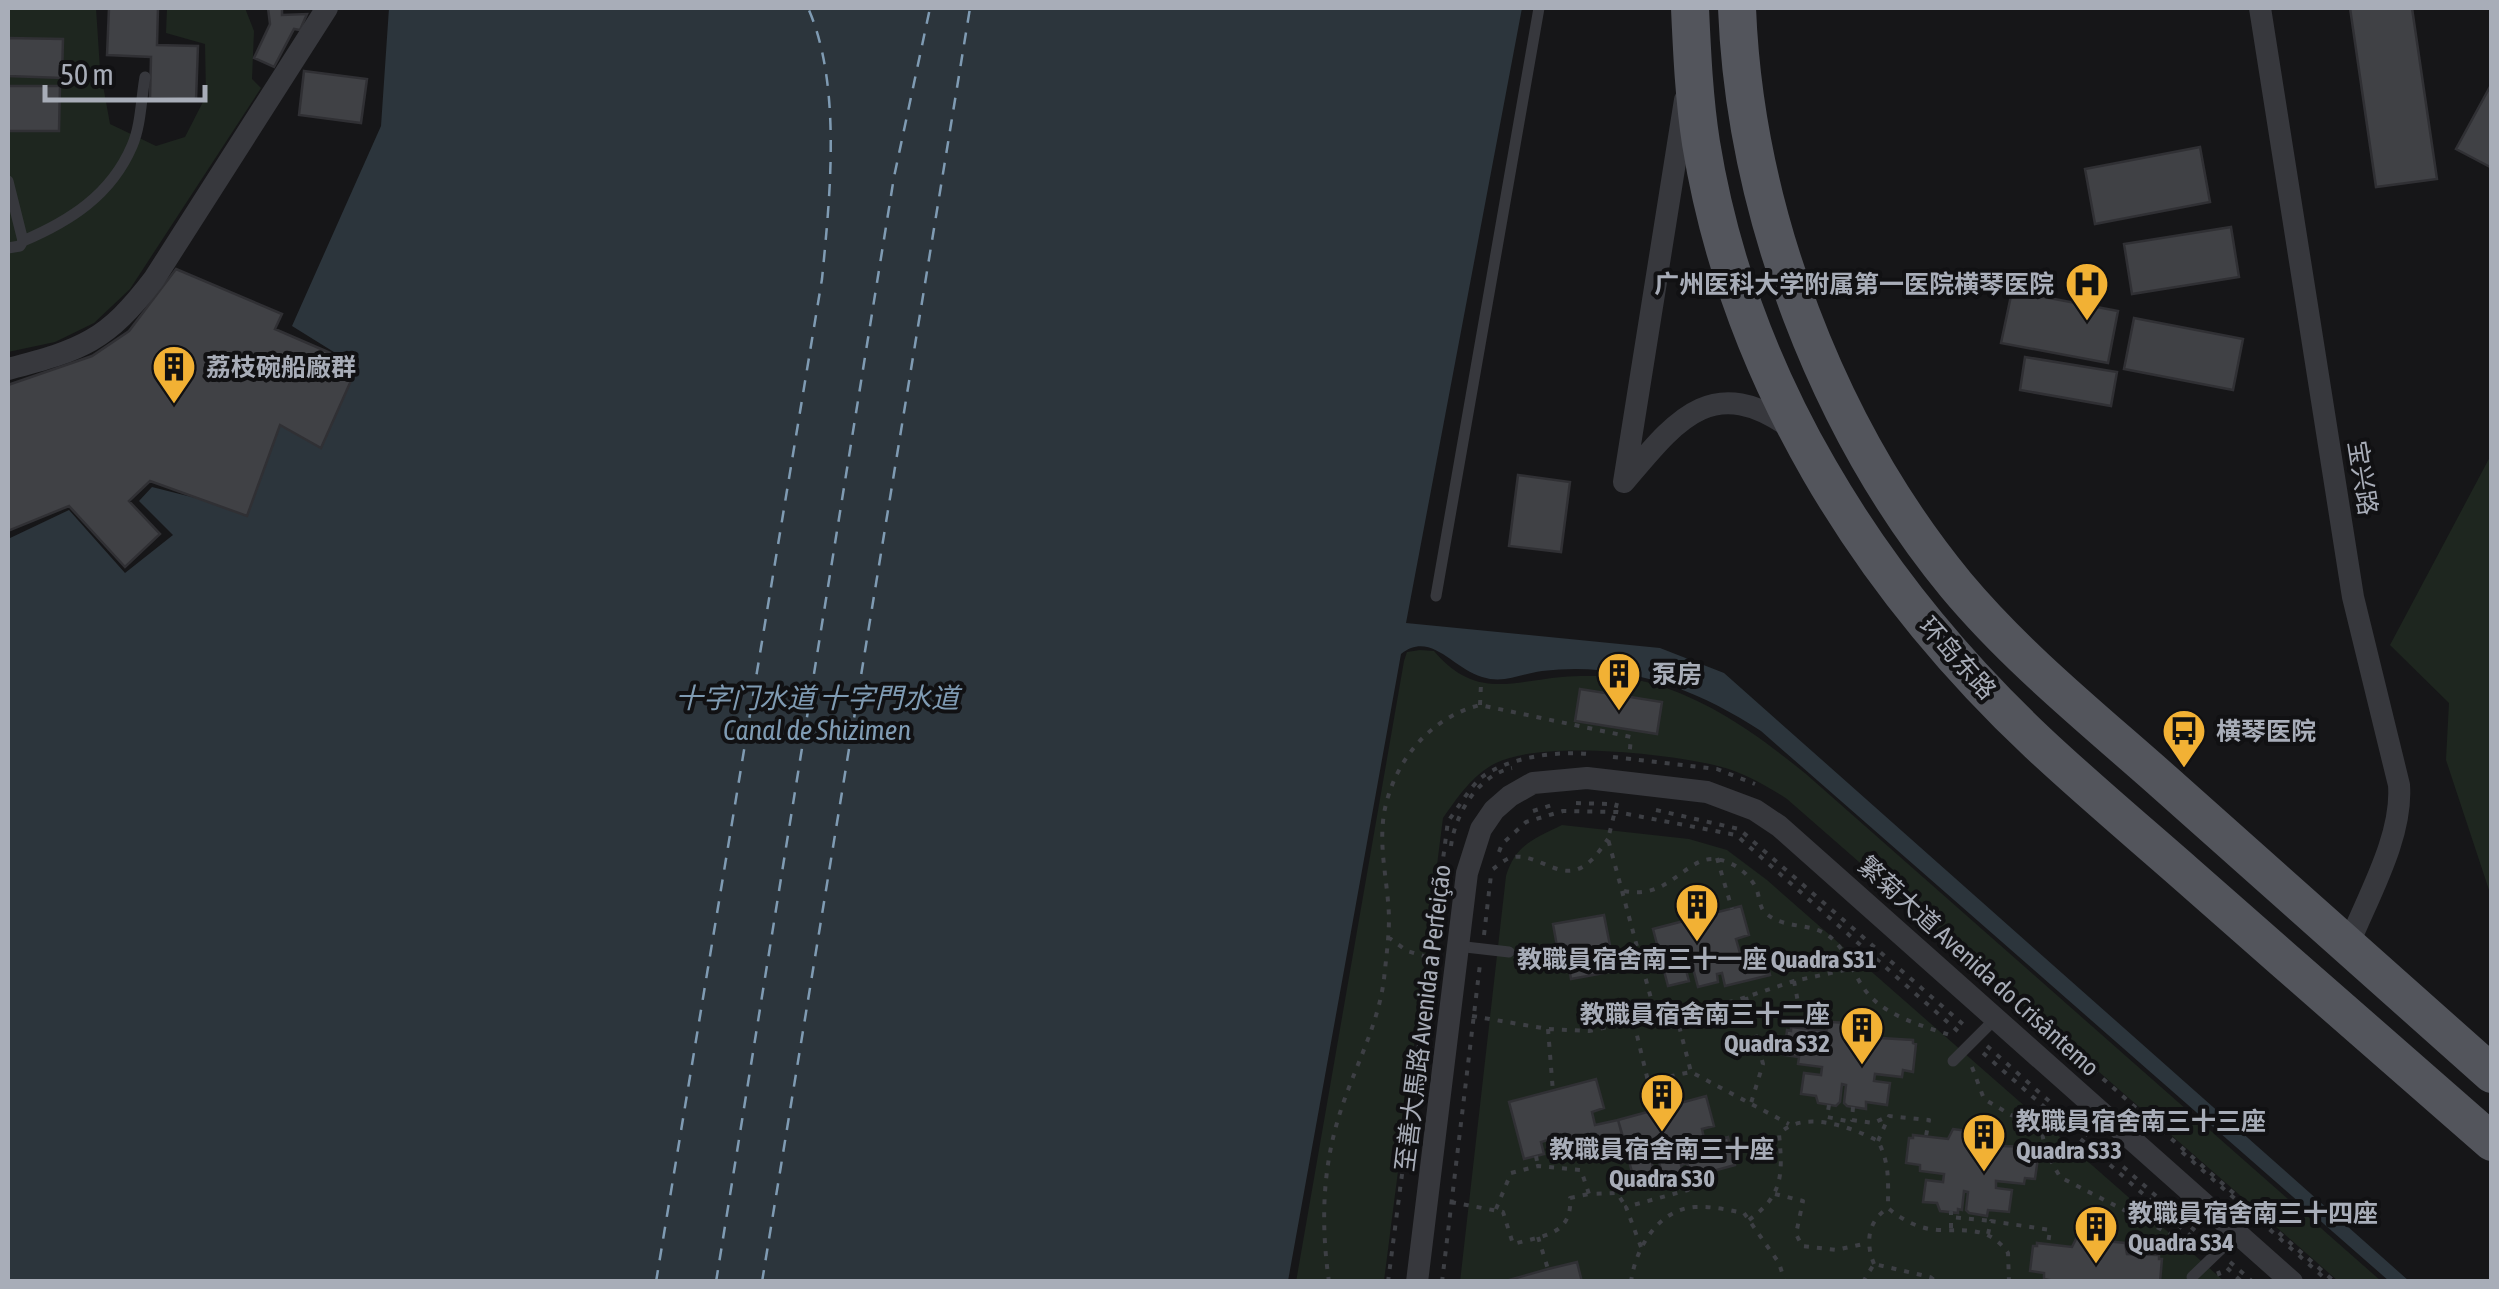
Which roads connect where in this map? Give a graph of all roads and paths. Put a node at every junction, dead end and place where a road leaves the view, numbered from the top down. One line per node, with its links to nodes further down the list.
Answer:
1 (1539, 8): 13 (lane)
2 (1690, 8): 6 (main road, 环岛东路)
3 (1737, 8): 33 (main road, 环岛东路)
4 (2260, 8): 33 (street, 宝兴路)
5 (324, 13): 11 (street)
6 (1692, 52): 12 (main road, 环岛东路); 12 (street)
7 (145, 77): 9 (lane)
8 (8, 181): 9 (lane)
9 (23, 241): 10 (lane)
10 (8, 248)
11 (8, 369)
12 (1795, 431): 64 (main road, 环岛东路)
13 (1436, 596)
14 (1481, 684): 15 (path)
15 (1480, 705): 18 (path); 31 (path)
16 (1588, 759): 36 (path)
17 (1608, 761): 18 (path)
18 (1627, 767): 19 (path); 20 (street, 至善大馬路 Avenida a Perfeição); 22 (path); 32 (street, 至善大馬路 Avenida a Perfeição); 36 (path)
19 (1762, 790)
20 (1707, 792): 44 (street, 繁菊大道 Avenida do Crisântemo)
21 (1633, 807): 22 (path)
22 (1617, 808): 24 (path); 25 (path); 27 (path); 48 (path)
23 (1650, 809): 48 (path)
24 (1518, 815)
25 (1608, 839): 27 (path); 28 (path)
26 (1718, 858): 28 (path); 29 (path); 37 (path)
27 (1492, 870): 34 (path)
28 (1624, 891): 43 (path)
29 (1732, 910)
30 (1916, 918): 102 (path)
31 (1388, 937): 36 (path); 88 (path)
32 (1457, 946): 34 (lane); 41 (street, 至善大馬路 Avenida a Perfeição)
33 (2348, 946): 51 (main road, 环岛东路)
34 (1482, 949): 35 (lane); 42 (path)
35 (1509, 952)
36 (1433, 958): 89 (path); 90 (path)
37 (1854, 968): 38 (path); 48 (path)
38 (1794, 982): 39 (path); 47 (path)
39 (1746, 997): 40 (path); 54 (path)
40 (1676, 1012): 43 (path); 50 (path)
41 (1450, 1013): 42 (path); 70 (street, 至善大馬路 Avenida a Perfeição)
42 (1474, 1016): 46 (path); 71 (path)
43 (1656, 1017): 45 (path)
44 (1996, 1018): 48 (lane); 78 (street, 繁菊大道 Avenida do Crisântemo)
45 (1633, 1021): 46 (path); 52 (path)
46 (1548, 1028): 53 (path)
47 (1803, 1028)
48 (1974, 1039): 49 (lane); 84 (path); 84 (path)
49 (1952, 1061)
50 (1692, 1072): 52 (path); 54 (path)
51 (2492, 1074)
52 (1648, 1081): 57 (path)
53 (1553, 1092)
54 (1751, 1103): 60 (path)
55 (1828, 1105): 59 (path)
56 (1853, 1107): 59 (path)
57 (1655, 1110)
58 (1889, 1116): 59 (path); 62 (path); 63 (path)
59 (1852, 1120): 61 (path)
60 (1789, 1124): 61 (path); 69 (path)
61 (1851, 1129): 63 (path)
62 (1926, 1136)
63 (1878, 1141): 73 (path)
64 (2492, 1142)
65 (1536, 1156): 66 (path)
66 (1538, 1166): 68 (path); 74 (path)
67 (1684, 1172): 72 (path)
68 (1589, 1194): 72 (path); 80 (path)
69 (1775, 1194): 75 (path); 81 (path)
70 (1428, 1198): 71 (path); 91 (street, 至善大馬路 Avenida a Perfeição)
71 (1452, 1202): 74 (path); 92 (path)
72 (1626, 1208): 83 (path)
73 (1888, 1208): 77 (path); 81 (path)
74 (1495, 1210): 80 (path)
75 (1749, 1220): 83 (path); 94 (path)
76 (1991, 1221): 77 (path); 79 (path); 82 (path)
77 (1951, 1230): 79 (path)
78 (2238, 1233): 84 (lane); 101 (street, 繁菊大道 Avenida do Crisântemo)
79 (1988, 1234): 97 (path)
80 (1538, 1237): 86 (path)
81 (1868, 1243): 85 (path)
82 (2048, 1244)
83 (1641, 1247): 93 (path)
84 (2216, 1254): 87 (lane); 98 (path); 99 (path); 100 (path)
85 (1874, 1264): 95 (path); 96 (path)
86 (1548, 1270)
87 (2192, 1276)
88 (1330, 1282)
89 (1388, 1282)
90 (1396, 1282)
91 (1417, 1282)
92 (1442, 1282)
93 (1631, 1282)
94 (1785, 1282)
95 (1863, 1282)
96 (1936, 1282)
97 (2009, 1282)
98 (2222, 1282)
99 (2242, 1282)
100 (2253, 1282)
101 (2292, 1282)
102 (2332, 1282)

